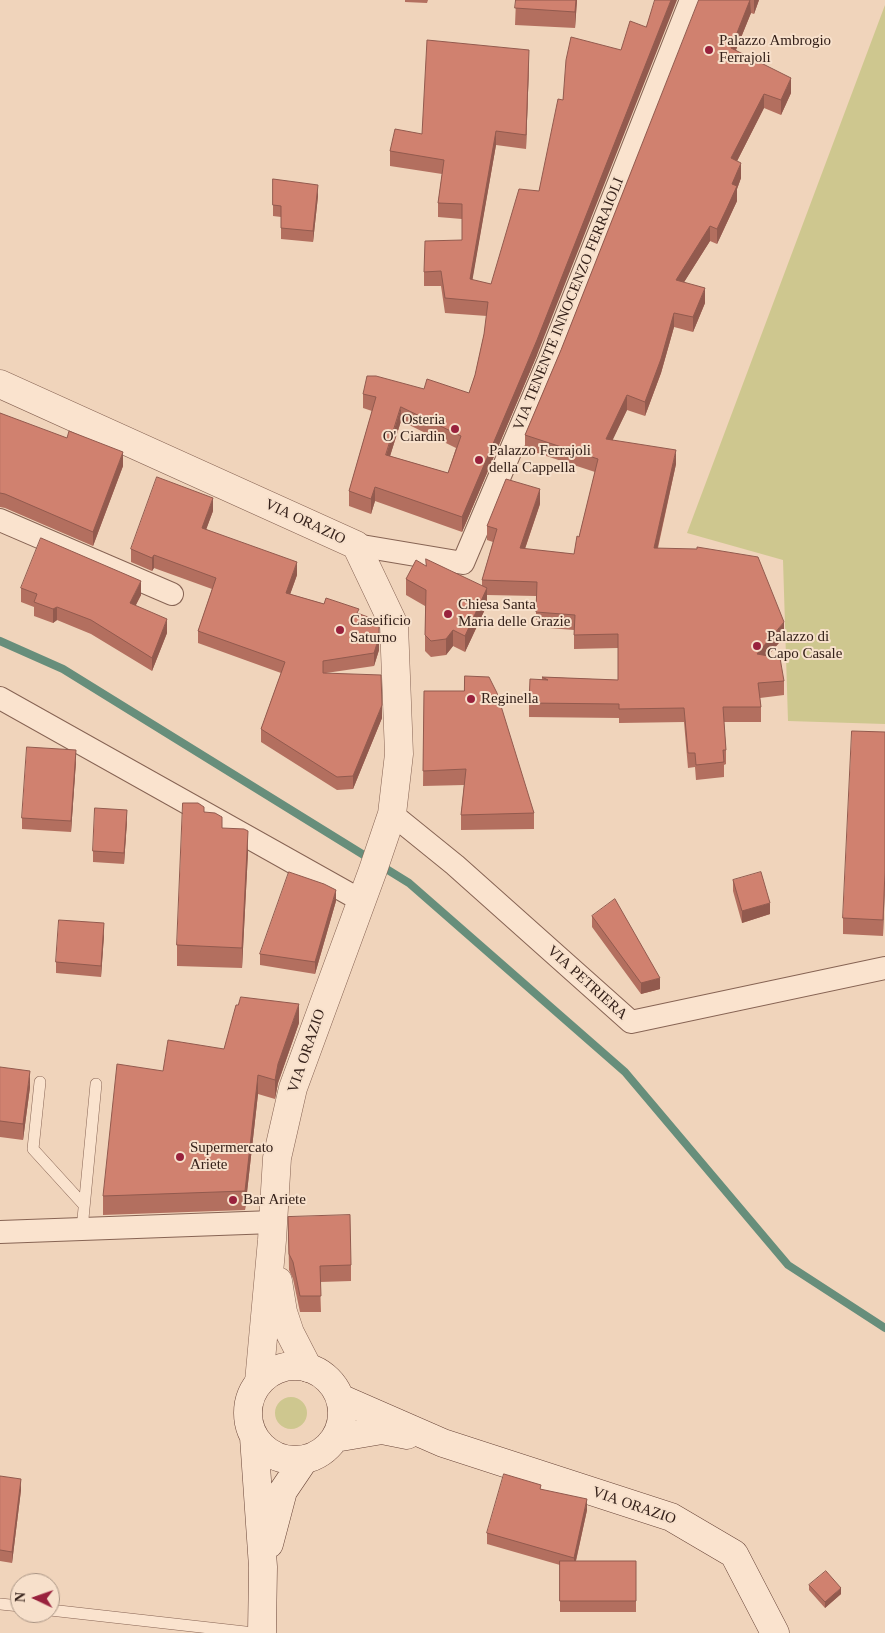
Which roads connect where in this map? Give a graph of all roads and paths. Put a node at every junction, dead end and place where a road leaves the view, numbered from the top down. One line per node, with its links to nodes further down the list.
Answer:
1 (691, 0): 4 (street, VIA TENENTE INNOCENZO FERRAIOLI)
2 (0, 384): 4 (street, VIA ORAZIO)
3 (0, 520): 5 (street)
4 (356, 545): 7 (street, VIA ORAZIO)
5 (172, 594)
6 (0, 698): 8 (street)
7 (392, 814): 8 (street, VIA ORAZIO); 9 (street, VIA PETRIERA)
8 (362, 901): 14 (street, VIA ORAZIO)
9 (885, 968)
10 (40, 1082): 12 (lane)
11 (96, 1084): 12 (lane)
12 (84, 1205): 13 (lane)
13 (82, 1229): 14 (street); 15 (street)
14 (273, 1231): 16 (street); 17 (street)
15 (0, 1232)
16 (308, 1368): 17 (street); 18 (street)
17 (259, 1382): 19 (street)
18 (340, 1398): 20 (street); 21 (street)
19 (254, 1437): 22 (street); 23 (street)
20 (335, 1438): 21 (street); 22 (street)
21 (443, 1443): 27 (street, VIA ORAZIO)
22 (304, 1460): 23 (street)
23 (263, 1567): 26 (street)
24 (60, 1611): 25 (lane)
25 (254, 1633)
26 (262, 1633)
27 (775, 1633)

